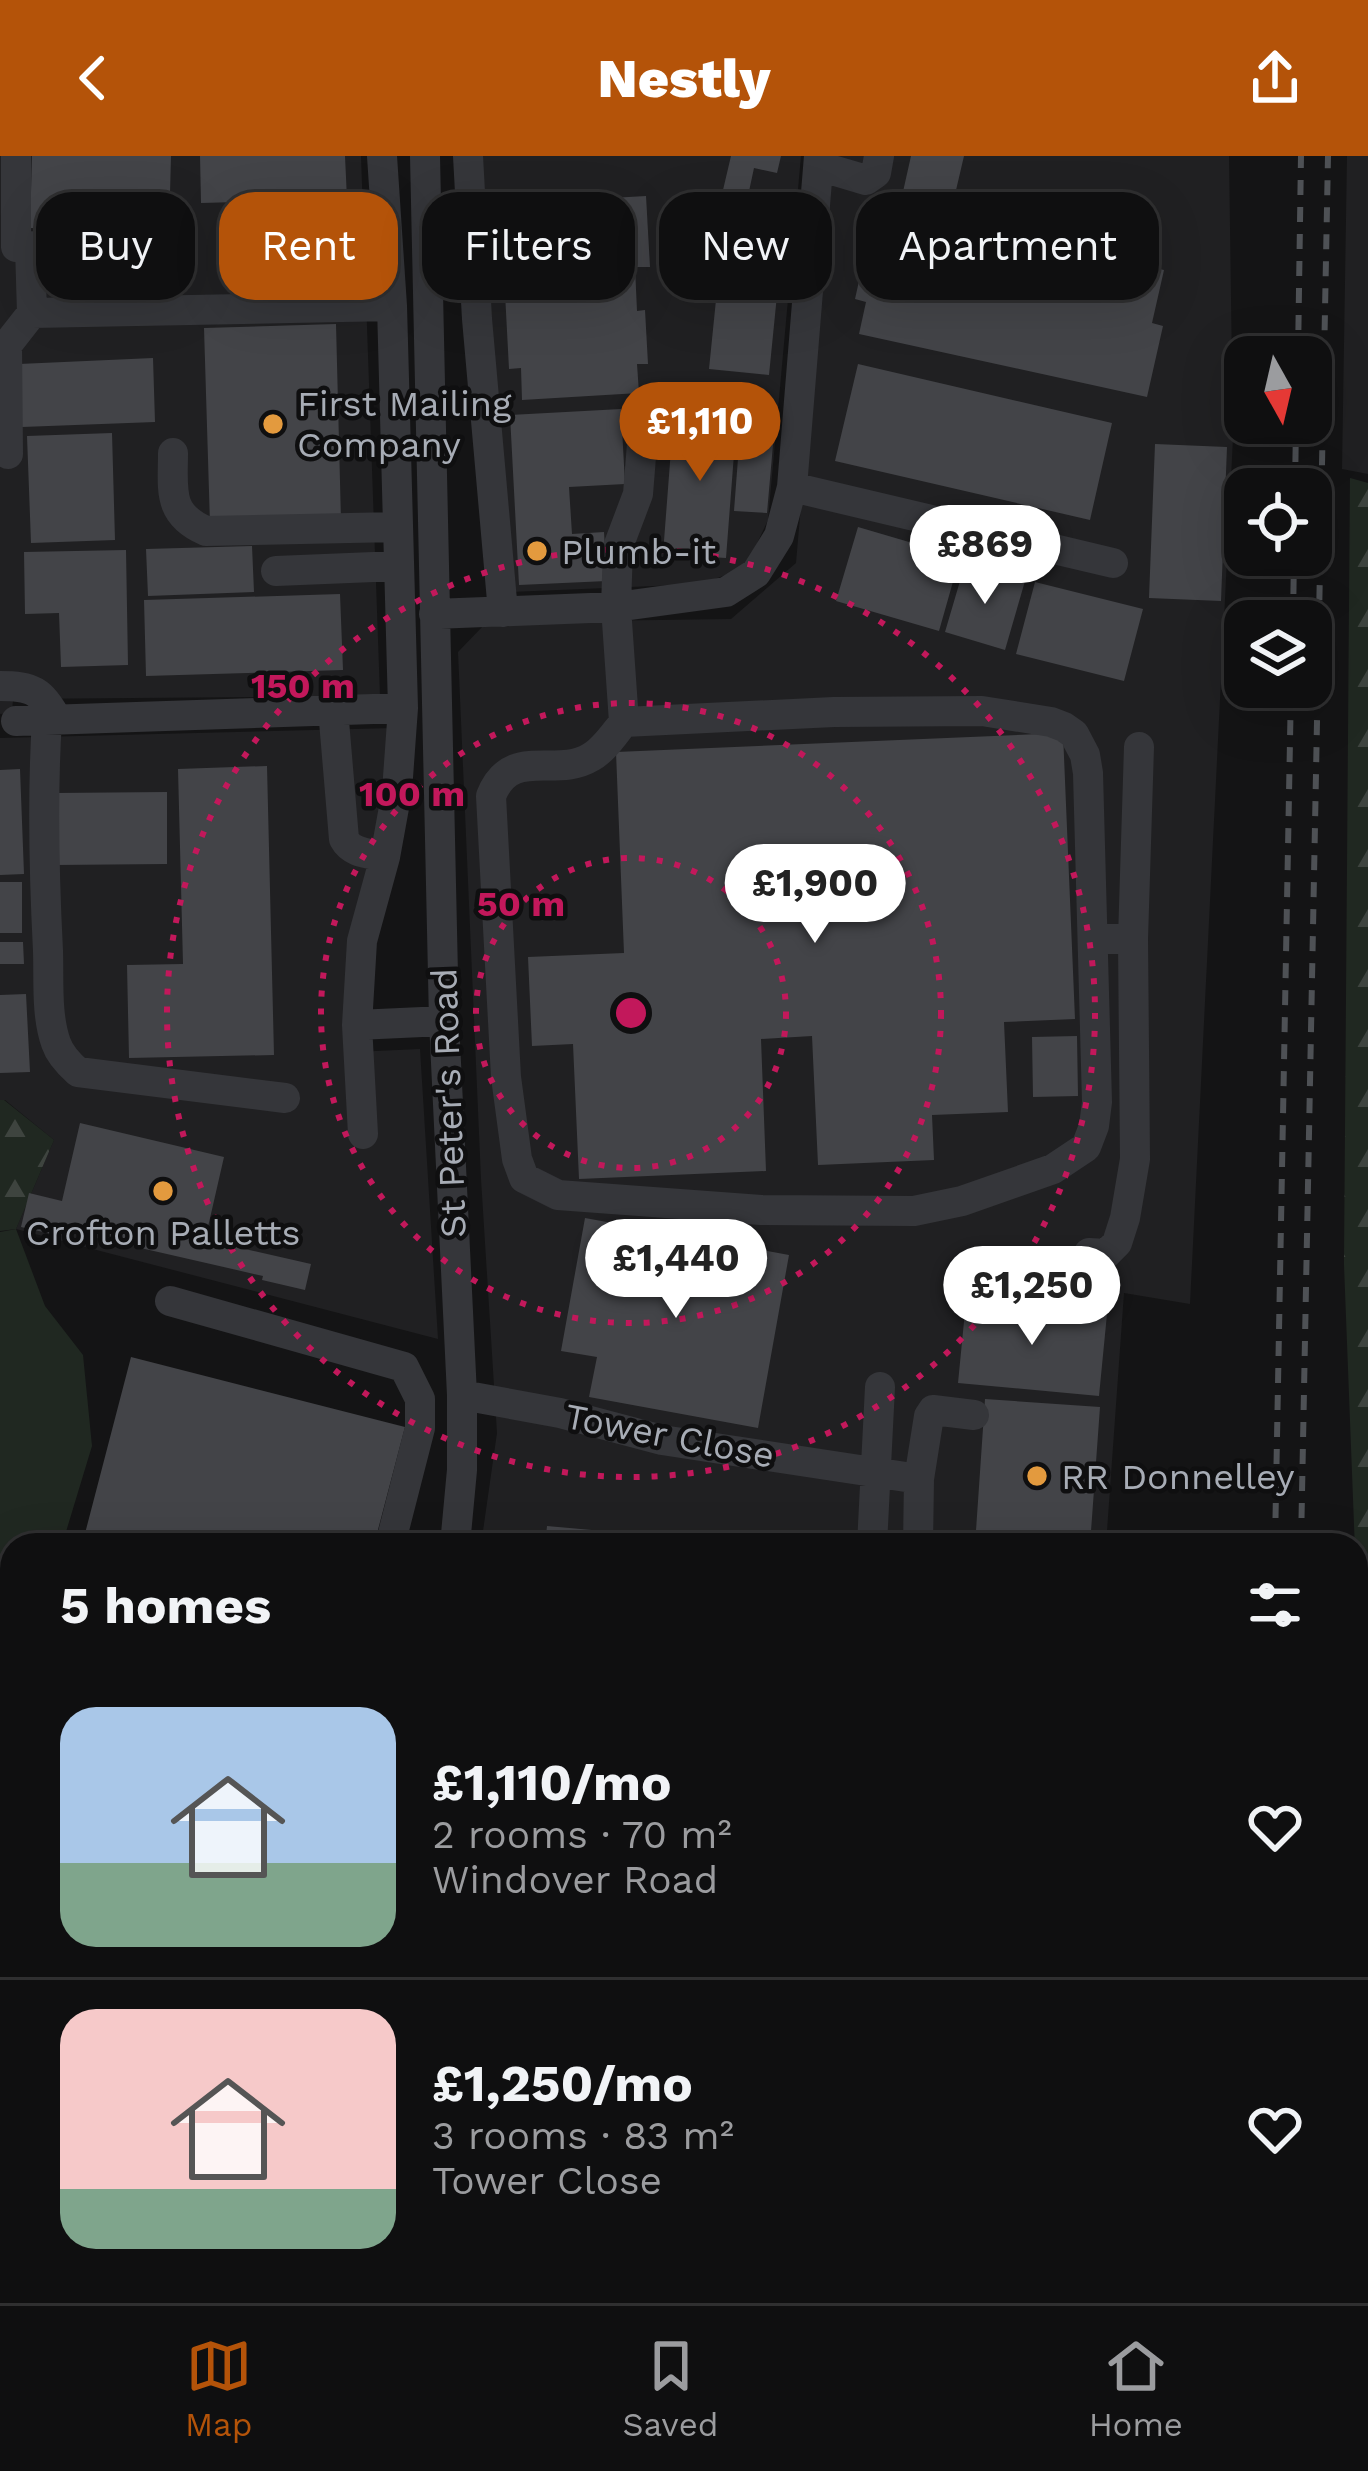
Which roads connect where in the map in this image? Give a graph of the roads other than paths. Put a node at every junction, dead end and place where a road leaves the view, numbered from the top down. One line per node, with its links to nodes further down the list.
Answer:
1 (16, 156): 7 (street)
2 (382, 156): 9 (street)
3 (425, 156): 22 (street, St Peter's Road)
4 (468, 156): 21 (street)
5 (878, 156): 6 (street)
6 (819, 161): 15 (street)
7 (8, 256): 11 (street)
8 (163, 300): 10 (street)
9 (392, 306): 10 (street); 16 (street)
10 (163, 310): 11 (street)
11 (32, 313): 14 (street)
12 (642, 443): 20 (street)
13 (172, 453): 16 (street)
14 (8, 454)
15 (792, 487): 17 (street); 20 (street)
16 (397, 527): 18 (street)
17 (1113, 563)
18 (398, 566): 19 (street); 24 (street)
19 (276, 571)
20 (616, 607): 21 (street); 27 (street)
21 (502, 612): 22 (street)
22 (434, 614): 32 (street, St Peter's Road)
23 (0, 686): 26 (street)
24 (403, 708): 25 (street); 29 (street)
25 (333, 709): 26 (street); 29 (street)
26 (40, 720): 36 (street)
27 (624, 722): 30 (street); 34 (street)
28 (1139, 747): 31 (street)
29 (385, 857): 33 (street)
30 (1094, 939): 31 (street); 34 (street)
31 (1133, 939): 35 (street)
32 (444, 1022): 33 (street); 41 (street, St Peter's Road)
33 (357, 1024): 37 (street)
34 (1096, 1061): 35 (street)
35 (1136, 1061): 38 (street)
36 (285, 1098)
37 (363, 1134)
38 (1089, 1252)
39 (170, 1301): 45 (street)
40 (880, 1387): 43 (street)
41 (462, 1395): 43 (street, Tower Close); 46 (street, St Peter's Road)
42 (974, 1415): 44 (street)
43 (878, 1473): 44 (street, Tower Close); 47 (street)
44 (919, 1479): 48 (street)
45 (393, 1533)
46 (456, 1533)
47 (873, 1533)
48 (918, 1533)

